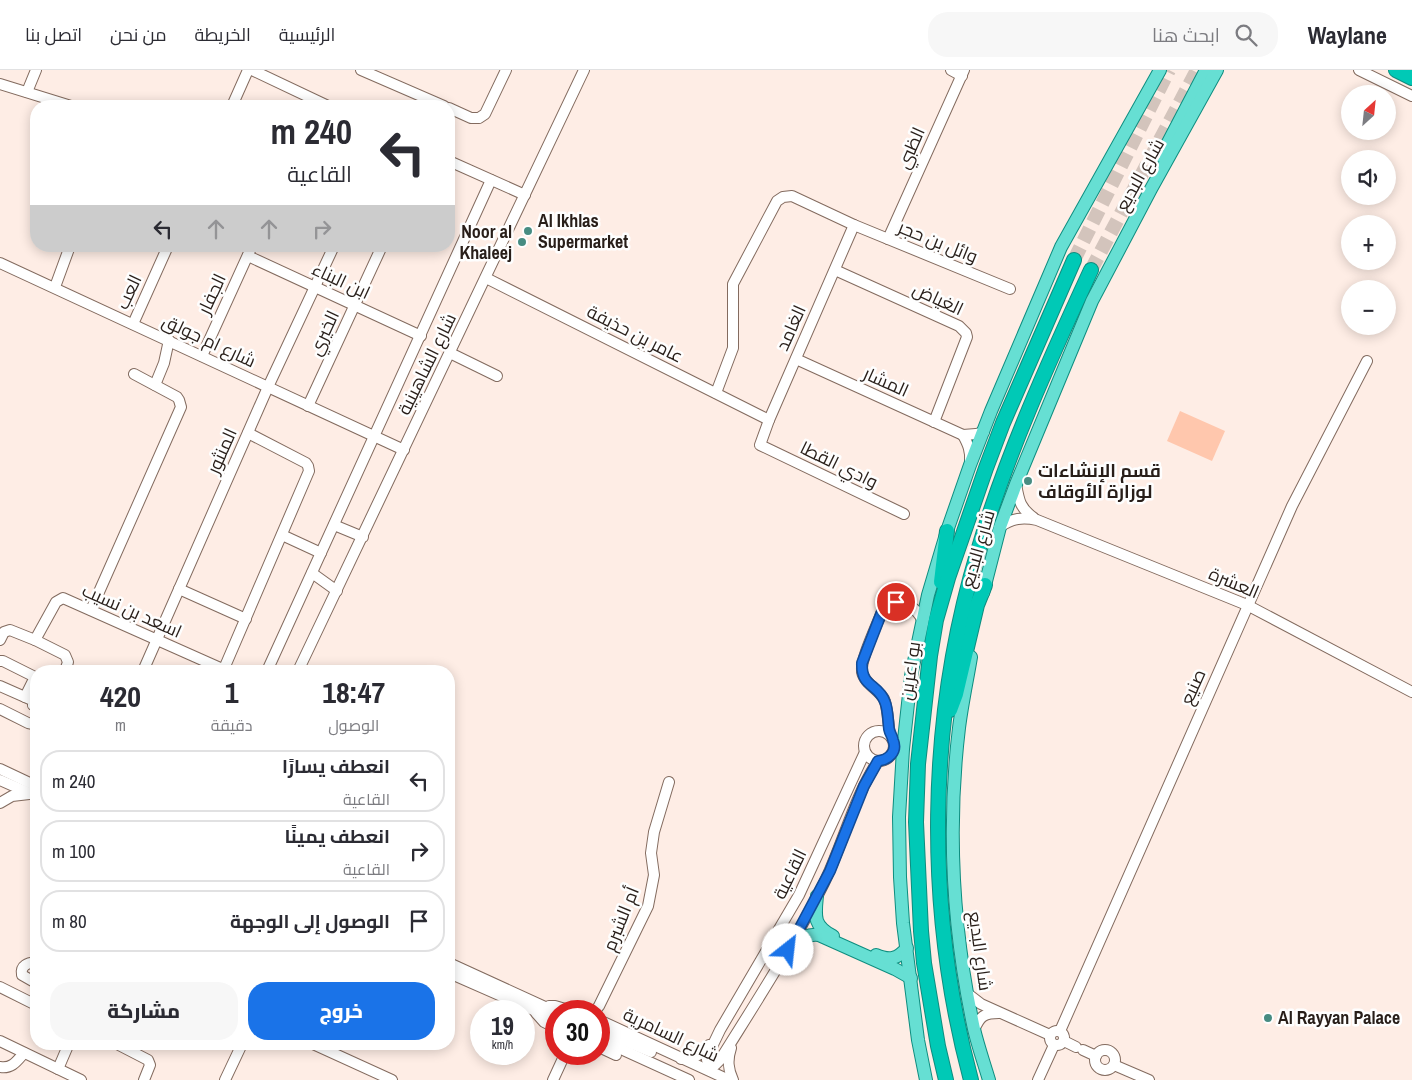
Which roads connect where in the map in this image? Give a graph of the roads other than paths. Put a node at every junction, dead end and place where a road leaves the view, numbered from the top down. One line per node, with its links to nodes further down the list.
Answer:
1 (36, 70): 15 (street)
2 (250, 70): 18 (street); 19 (street)
3 (362, 70): 20 (street)
4 (506, 70): 21 (street)
5 (584, 70): 25 (street, شارع الشاهينية)
6 (951, 70): 12 (street)
7 (1160, 70): 58 (main road, شارع البديع)
8 (1206, 70): 24 (main road)
9 (1217, 70): 24 (main road, شارع البديع)
10 (1359, 70): 16 (street)
11 (1396, 70): 13 (highway)
12 (963, 73): 27 (street, الظبي)
13 (1412, 78)
14 (0, 84): 15 (street)
15 (27, 92): 17 (street)
16 (1412, 96)
17 (52, 100)
18 (235, 100)
19 (307, 100)
20 (430, 100)
21 (455, 111)
22 (455, 164): 23 (street)
23 (491, 180): 25 (street); 44 (street, شارع الشاهينية)
24 (1151, 189): 65 (main road, شارع البديع)
25 (525, 195): 38 (street, شارع الشاهينية)
26 (854, 225): 27 (street, وائل بن حجر); 36 (street, الغامد); 54 (street, وائل بن حجر)
27 (888, 239): 41 (street, وائل بن حجر)
28 (68, 252): 39 (street)
29 (165, 252): 43 (street, العب)
30 (250, 252): 47 (street, الجفار)
31 (252, 252): 40 (street, ابن البناء)
32 (331, 252): 40 (street, المنثور)
33 (379, 252): 42 (street, الخيري)
34 (1074, 260): 83 (highway, بو اعرين)
35 (0, 262): 39 (street, شارع ام جولق)
36 (835, 270): 48 (street, الغامد); 57 (street, الغياض)
37 (1091, 270): 102 (highway)
38 (486, 278): 46 (street, شارع الشاهينية); 54 (street, عامر بن حذيفة)
39 (55, 287): 43 (street, شارع ام جولق)
40 (315, 287): 42 (street, ابن البناء); 53 (street, المنثور)
41 (1010, 289)
42 (355, 305): 44 (street, ابن البناء); 55 (street, الخيري)
43 (133, 324): 45 (street, شارع ام جولق)
44 (421, 336): 61 (street, شارع الشاهينية)
45 (173, 342): 47 (street, شارع ام جولق); 52 (street)
46 (450, 353): 51 (street); 63 (street, شارع الشاهينية)
47 (202, 356): 53 (street, شارع ام جولق)
48 (796, 359): 56 (street, الغامد); 57 (street, المشار)
49 (1367, 362): 79 (street, صنيع)
50 (134, 374): 52 (street)
51 (497, 376)
52 (155, 385): 81 (street)
53 (268, 387): 55 (street, شارع ام جولق); 59 (street, المنثور)
54 (716, 393): 56 (street, عامر بن حذيفة)
55 (308, 406): 61 (street, شارع ام جولق)
56 (769, 420): 62 (street, الغامد)
57 (934, 422): 60 (street, المشار)
58 (984, 432): 60 (street); 64 (main road, شارع البديع)
59 (248, 433): 71 (street); 76 (street, المنثور)
60 (962, 435): 64 (street)
61 (374, 436): 63 (street, شارع ام جولق); 68 (street, شارع الشاهينية)
62 (760, 445): 66 (street, وادي القطا)
63 (404, 450): 72 (street, شارع الشاهينية)
64 (970, 465): 70 (main road, شارع البديع)
65 (1016, 484): 67 (street, العشرة); 69 (main road, شارع البديع)
66 (904, 514)
67 (1037, 520): 69 (street, العشرة); 79 (street, العشرة)
68 (334, 525): 72 (street); 73 (street, شارع الشاهينية)
69 (1000, 527): 75 (main road, شارع البديع)
70 (947, 531): 78 (main road, شارع البديع); 83 (highway)
71 (282, 535): 73 (street); 82 (street)
72 (362, 537): 77 (street, شارع الشاهينية)
73 (321, 553): 74 (street, شارع الشاهينية)
74 (312, 573): 77 (street); 92 (street, شارع الشاهينية)
75 (985, 585): 102 (highway); 123 (main road, شارع البديع)
76 (179, 589): 82 (street); 86 (street, المنثور)
77 (337, 591): 93 (street, شارع الشاهينية)
78 (928, 595): 80 (street); 83 (main road, شارع البديع)
79 (1247, 605): 97 (street, العشرة); 137 (street, صنيع)
80 (912, 606): 83 (street); 101 (street)
81 (91, 610): 85 (street, اسعد بن نسيب); 86 (street, اسعد بن نسيب)
82 (246, 619): 91 (street)
83 (930, 621): 114 (main road, شارع البديع); 161 (highway, بو اعرين)
84 (0, 640): 85 (street)
85 (35, 640): 88 (street)
86 (157, 640): 89 (street, المنثور); 90 (street, اسعد بن نسيب)
87 (0, 662): 94 (street)
88 (67, 665)
89 (146, 665)
90 (212, 665)
91 (227, 665)
92 (270, 665)
93 (301, 665)
94 (30, 674)
95 (0, 686): 98 (street)
96 (30, 687): 98 (street)
97 (1412, 692)
98 (25, 697): 99 (street)
99 (30, 699)
100 (0, 709): 103 (street)
101 (887, 713): 104 (street); 105 (street)
102 (944, 721): 162 (highway)
103 (30, 723)
104 (877, 730): 105 (street); 106 (street)
105 (890, 734): 107 (street)
106 (864, 752): 107 (street); 134 (street, القاعية)
107 (878, 761): 113 (street, القاعية)
108 (4, 777): 110 (street); 112 (street)
109 (669, 782): 124 (street, أم الشبرم)
110 (30, 790)
111 (30, 793): 112 (street)
112 (0, 802)
113 (817, 896): 114 (main road); 115 (street, القاعية)
114 (906, 948): 120 (main road, شارع البديع)
115 (788, 950): 120 (main road); 133 (street, القاعية)
116 (30, 963): 121 (street)
117 (455, 967): 119 (street)
118 (455, 973): 119 (street)
119 (464, 974): 127 (street)
120 (910, 978): 160 (main road, شارع البديع)
121 (30, 980)
122 (0, 987): 125 (street)
123 (968, 994): 130 (street); 135 (main road, شارع البديع)
124 (601, 1000)
125 (30, 1002)
126 (545, 1007): 127 (street)
127 (539, 1008): 128 (street); 129 (street); 131 (street)
128 (545, 1009)
129 (545, 1012)
130 (1002, 1013): 135 (street); 137 (street)
131 (545, 1022)
132 (610, 1028): 146 (street, شارع السامرية)
133 (739, 1029): 134 (street, القاعية); 159 (street, القاعية)
134 (720, 1030): 146 (street, القاعية)
135 (974, 1030): 163 (main road, شارع البديع)
136 (610, 1031): 157 (street, شارع السامرية)
137 (1056, 1040): 164 (street); 165 (street)
138 (0, 1041): 145 (street)
139 (610, 1044): 150 (street, شارع السامرية)
140 (66, 1050): 149 (street)
141 (129, 1050): 152 (street)
142 (239, 1050): 153 (street)
143 (326, 1050): 154 (street)
144 (610, 1051): 150 (street, شارع السامرية)
145 (24, 1053): 148 (street); 149 (street)
146 (682, 1059): 158 (street, شارع السامرية)
147 (560, 1065): 155 (street)
148 (0, 1067)
149 (58, 1069): 151 (street)
150 (671, 1072): 156 (street, شارع السامرية)
151 (81, 1080)
152 (144, 1080)
153 (225, 1080)
154 (392, 1080)
155 (553, 1080)
156 (689, 1080)
157 (714, 1080)
158 (729, 1080)
159 (734, 1080)
160 (926, 1080)
161 (946, 1080)
162 (971, 1080)
163 (989, 1080)
164 (1038, 1080)
165 (1149, 1080)

